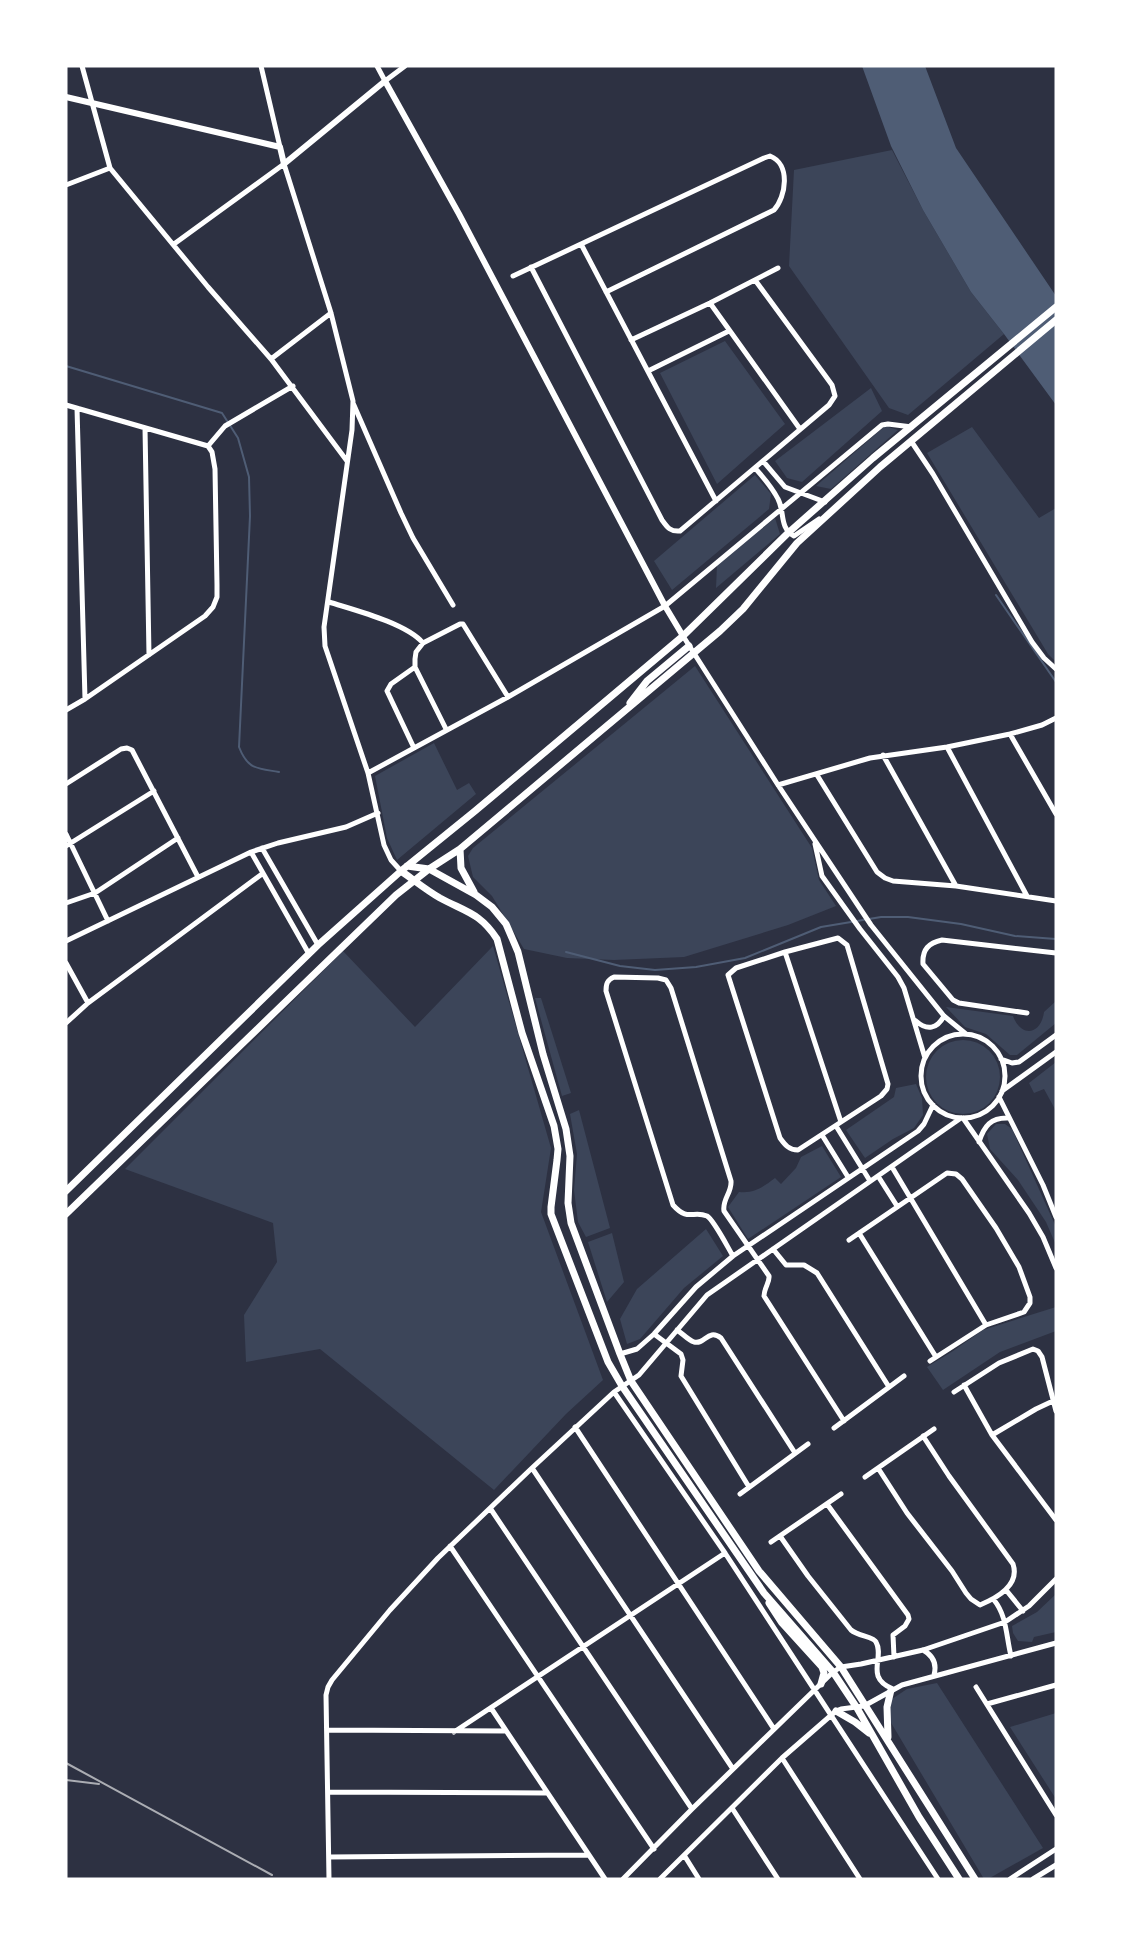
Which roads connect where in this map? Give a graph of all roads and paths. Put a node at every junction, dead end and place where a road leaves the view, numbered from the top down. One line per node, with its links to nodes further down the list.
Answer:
1 (82, 66): 7 (street)
2 (261, 66): 8 (street)
3 (377, 66): 5 (street)
4 (405, 66): 5 (street)
5 (385, 81): 9 (street); 47 (street)
6 (66, 97): 7 (street)
7 (92, 103): 8 (street); 10 (street)
8 (280, 147): 9 (street)
9 (284, 164): 12 (street); 21 (street)
10 (110, 168): 11 (street); 12 (street)
11 (66, 185)
12 (174, 244): 25 (street)
13 (581, 244): 14 (street); 18 (street); 18 (street)
14 (531, 267): 16 (street); 40 (street)
15 (778, 268): 17 (street)
16 (513, 276)
17 (755, 280): 19 (street); 33 (street)
18 (606, 292): 24 (street)
19 (711, 303): 23 (street); 24 (street)
20 (1054, 308): 31 (main road)
21 (331, 313): 25 (street); 28 (street)
22 (1056, 320): 34 (main road)
23 (729, 332): 26 (street); 33 (street)
24 (631, 340): 26 (street)
25 (271, 359): 27 (street)
26 (648, 371): 40 (street)
27 (293, 386): 35 (street); 36 (street)
28 (353, 401): 36 (street); 46 (street)
29 (66, 405): 30 (street)
30 (77, 408): 32 (street); 56 (street)
31 (912, 427): 39 (street); 41 (main road)
32 (144, 428): 35 (street); 52 (street)
33 (800, 429): 37 (street)
34 (911, 441): 42 (main road); 54 (street)
35 (208, 446): 52 (street)
36 (347, 461): 45 (street)
37 (763, 461): 38 (street); 39 (street)
38 (755, 468): 40 (street); 43 (street)
39 (802, 493): 41 (street); 43 (street)
40 (716, 501)
41 (825, 502): 44 (main road)
42 (835, 508): 44 (street); 51 (main road)
43 (782, 509): 44 (street); 47 (street)
44 (788, 533): 48 (main road)
45 (329, 602): 49 (street); 65 (street)
46 (453, 605)
47 (665, 606): 48 (street); 55 (street)
48 (683, 636): 50 (street); 79 (main road)
49 (423, 643): 53 (street); 55 (street)
50 (689, 646): 51 (street); 58 (main road)
51 (695, 654): 58 (main road); 68 (street)
52 (149, 655): 56 (street)
53 (415, 667): 60 (street); 63 (street)
54 (1056, 669)
55 (508, 697): 60 (street)
56 (85, 699): 57 (street)
57 (66, 710)
58 (623, 712): 77 (main road)
59 (1056, 718): 61 (street)
60 (447, 729): 63 (street)
61 (1010, 734): 62 (street); 71 (street)
62 (946, 747): 64 (street); 87 (street)
63 (414, 748): 65 (street)
64 (883, 755): 66 (street); 84 (street)
65 (368, 773): 70 (street)
66 (817, 775): 68 (street); 84 (street)
67 (66, 784): 69 (street)
68 (778, 785): 74 (street)
69 (154, 791): 73 (street); 75 (street)
70 (378, 813): 76 (street); 79 (street)
71 (1056, 814)
72 (66, 834): 75 (street)
73 (178, 838): 82 (street); 85 (street)
74 (814, 839): 101 (street); 102 (street)
75 (69, 845): 85 (street)
76 (262, 848): 78 (street); 90 (street)
77 (460, 849): 80 (main road); 86 (main road)
78 (250, 852): 81 (street); 82 (street)
79 (404, 868): 80 (main road); 83 (main road); 94 (main road)
80 (429, 869): 83 (main road); 86 (main road)
81 (262, 874): 92 (street); 99 (street)
82 (198, 877): 91 (street)
83 (413, 880): 124 (main road); 143 (main road)
84 (956, 886): 87 (street)
85 (95, 893): 89 (street); 91 (street)
86 (476, 894): 137 (main road)
87 (1027, 896): 88 (street)
88 (1056, 901)
89 (66, 903)
90 (300, 915): 92 (street); 94 (street)
91 (108, 921): 93 (street)
92 (290, 921): 97 (street)
93 (66, 941)
94 (318, 945): 97 (main road)
95 (785, 952): 113 (street); 113 (street); 114 (street)
96 (1056, 953): 100 (street)
97 (309, 954): 121 (main road)
98 (66, 963): 99 (street)
99 (88, 1003): 103 (street)
100 (1028, 1013)
101 (944, 1016): 102 (street); 104 (street)
102 (915, 1020): 107 (street)
103 (66, 1023)
104 (966, 1034): 107 (street); 108 (street)
105 (1056, 1035): 108 (street)
106 (1056, 1052): 109 (street)
107 (925, 1058): 110 (street)
108 (1001, 1059): 109 (street)
109 (1001, 1094): 111 (street); 112 (street)
110 (933, 1105): 111 (street); 116 (street)
111 (962, 1118): 115 (street); 117 (street)
112 (1009, 1118): 115 (street); 125 (street)
113 (838, 1124): 114 (street); 116 (street)
114 (822, 1135): 119 (street)
115 (979, 1142): 132 (street)
116 (862, 1167): 119 (street); 120 (street)
117 (892, 1167): 118 (street); 122 (street)
118 (878, 1176): 120 (street); 123 (street)
119 (848, 1177): 128 (street)
120 (870, 1181): 129 (street)
121 (66, 1191)
122 (910, 1197): 123 (street); 133 (street); 133 (street)
123 (897, 1206): 126 (street)
124 (66, 1214)
125 (1056, 1217)
126 (859, 1233): 127 (street); 138 (street)
127 (849, 1240)
128 (747, 1246): 130 (street); 130 (street); 131 (street)
129 (773, 1249): 131 (street); 144 (street)
130 (733, 1256): 135 (street)
131 (757, 1260): 134 (street); 149 (street)
132 (1056, 1268)
133 (986, 1326): 138 (street)
134 (677, 1330): 136 (street); 156 (street)
135 (654, 1334): 136 (street); 137 (street)
136 (666, 1344): 141 (street); 160 (street)
137 (620, 1354): 141 (main road)
138 (936, 1357): 139 (street)
139 (930, 1361)
140 (903, 1376): 144 (street)
141 (632, 1381): 143 (street); 184 (main road)
142 (964, 1385): 146 (street); 147 (street); 153 (street)
143 (622, 1386): 145 (street); 173 (main road)
144 (889, 1387): 149 (street)
145 (614, 1392): 150 (street); 169 (street)
146 (954, 1392)
147 (1053, 1401): 148 (street); 153 (street)
148 (1056, 1411)
149 (844, 1420): 151 (street)
150 (575, 1427): 157 (street); 171 (street)
151 (834, 1428)
152 (934, 1429): 154 (street)
153 (992, 1435): 165 (street)
154 (923, 1436): 158 (street); 172 (street)
155 (808, 1444): 156 (street)
156 (795, 1454): 160 (street)
157 (532, 1468): 164 (street); 176 (street)
158 (878, 1468): 159 (street); 174 (street)
159 (865, 1477)
160 (749, 1487): 161 (street)
161 (740, 1494)
162 (841, 1494): 163 (street)
163 (827, 1504): 166 (street); 182 (street)
164 (490, 1508): 168 (street); 179 (street)
165 (1056, 1520)
166 (780, 1536): 167 (street); 183 (street)
167 (771, 1542)
168 (450, 1546): 187 (street); 198 (street)
169 (725, 1553): 171 (street); 189 (street)
170 (1056, 1579): 175 (street)
171 (678, 1583): 176 (street); 197 (street)
172 (1006, 1590): 174 (street); 175 (street)
173 (764, 1593): 185 (main road); 189 (main road)
174 (994, 1600): 177 (street)
175 (1023, 1611): 177 (street)
176 (629, 1615): 179 (street); 204 (street)
177 (1005, 1622): 180 (street); 181 (street)
178 (1056, 1643): 181 (street)
179 (584, 1646): 187 (street); 208 (street)
180 (923, 1650): 182 (street); 186 (street)
181 (1011, 1656): 186 (street)
182 (894, 1657): 183 (street)
183 (877, 1661): 184 (street); 191 (street)
184 (841, 1667): 185 (street); 193 (main road)
185 (833, 1672): 189 (street); 195 (main road)
186 (933, 1675): 191 (street)
187 (537, 1677): 194 (street); 210 (street)
188 (1056, 1685): 192 (street)
189 (818, 1687): 196 (street); 197 (street)
190 (976, 1687): 192 (street)
191 (892, 1689): 193 (street); 201 (main road)
192 (987, 1704): 209 (street)
193 (866, 1705): 195 (street); 201 (main road)
194 (491, 1708): 199 (street); 200 (street)
195 (857, 1708): 196 (street); 202 (main road)
196 (834, 1713): 202 (main road); 203 (street); 225 (street)
197 (774, 1729): 204 (street)
198 (328, 1730): 200 (street); 205 (street)
199 (506, 1731): 200 (street); 206 (street)
200 (454, 1732)
201 (888, 1739): 227 (main road)
202 (877, 1742): 226 (main road)
203 (783, 1758): 207 (street); 224 (street)
204 (733, 1769): 208 (street)
205 (328, 1792): 206 (street); 214 (street)
206 (546, 1793): 212 (street)
207 (732, 1808): 213 (street); 223 (street)
208 (692, 1809): 210 (street)
209 (1056, 1815)
210 (654, 1849): 220 (street)
211 (1056, 1849): 215 (street)
212 (588, 1855): 214 (street); 219 (street)
213 (684, 1855): 221 (street); 222 (street)
214 (329, 1857): 218 (street)
215 (1036, 1861): 217 (street); 228 (street)
216 (1056, 1865): 217 (street)
217 (1043, 1873): 229 (street)
218 (329, 1879)
219 (604, 1879)
220 (623, 1879)
221 (660, 1879)
222 (699, 1879)
223 (778, 1879)
224 (860, 1879)
225 (938, 1879)
226 (959, 1879)
227 (975, 1879)
228 (1010, 1879)
229 (1033, 1879)

